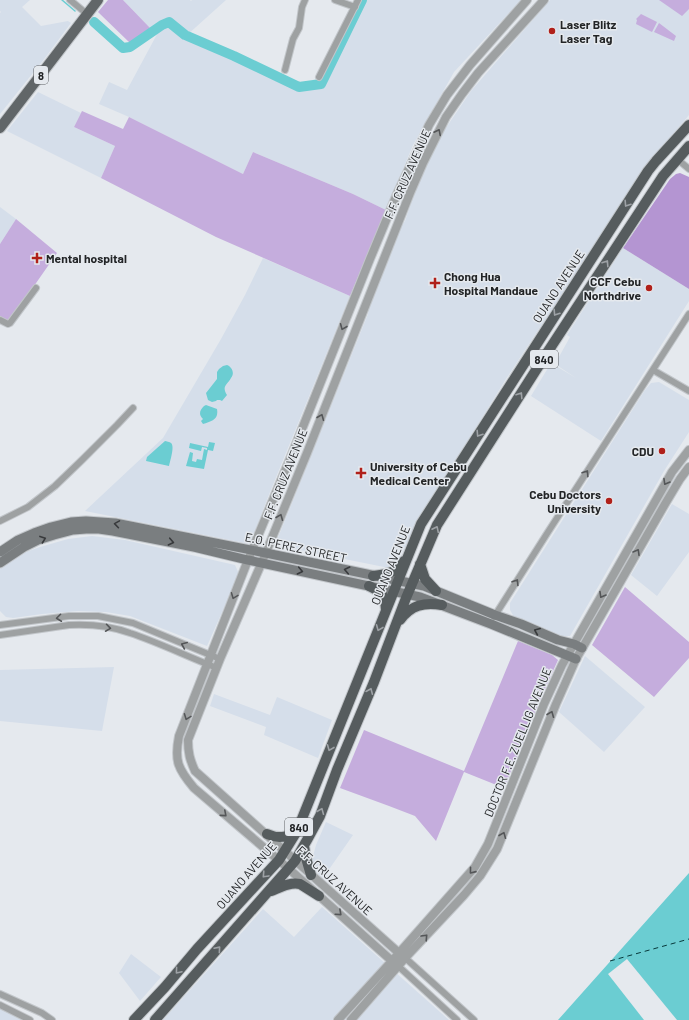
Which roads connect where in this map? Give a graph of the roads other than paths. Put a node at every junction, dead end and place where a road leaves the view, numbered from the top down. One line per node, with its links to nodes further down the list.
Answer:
1 (70, 0): 9 (street)
2 (98, 0): 9 (main road, 8)
3 (305, 0): 10 (street)
4 (335, 0): 8 (street)
5 (357, 0): 8 (street)
6 (527, 0): 29 (street, F.F. CRUZ AVENUE, one-way to 29)
7 (544, 0): 32 (street, F.F. CRUZ AVENUE, one-way to 7)
8 (355, 8): 11 (street)
9 (87, 14): 13 (main road, 8)
10 (284, 70)
11 (320, 78)
12 (689, 125): 22 (highway, OUANO AVENUE / 840, one-way to 22)
13 (0, 128)
14 (689, 146): 15 (highway, 840)
15 (677, 159): 16 (street); 24 (highway, 840, one-way to 15)
16 (689, 169)
17 (36, 288): 19 (street)
18 (689, 314): 20 (street)
19 (0, 320)
20 (653, 370): 21 (street); 46 (street, one-way to 20)
21 (689, 391)
22 (496, 407): 24 (highway); 31 (highway, OUANO AVENUE / 840, one-way to 31)
23 (133, 408): 27 (street)
24 (508, 414): 36 (highway, 840, one-way to 24)
25 (689, 450): 51 (street, DOCTOR F.E. ZUELLIG AVENUE, one-way to 51)
26 (689, 467): 51 (street, DOCTOR F.E. ZUELLIG AVENUE, one-way to 26)
27 (0, 522)
28 (134, 531): 29 (main road, E.O. PEREZ STREET); 30 (main road, E.O. PEREZ STREET, one-way to 30); 33 (main road, E.O. PEREZ STREET, one-way to 33); 35 (main road, E.O. PEREZ STREET, one-way to 28)
29 (252, 550): 32 (main road, E.O. PEREZ STREET); 33 (street, F.F. CRUZ AVENUE)
30 (0, 552)
31 (410, 552): 37 (highway); 38 (highway, OUANO AVENUE / 840)
32 (266, 553): 34 (street, F.F. CRUZ AVENUE); 37 (main road, E.O. PEREZ STREET, one-way to 32)
33 (248, 560): 34 (main road, E.O. PEREZ STREET); 53 (street, F.F. CRUZ AVENUE, one-way to 53)
34 (262, 562): 40 (main road, E.O. PEREZ STREET, one-way to 40); 54 (street, F.F. CRUZ AVENUE)
35 (0, 563)
36 (420, 564): 39 (highway, 840); 41 (highway)
37 (373, 576): 38 (main road, E.O. PEREZ STREET)
38 (398, 581): 39 (main road, E.O. PEREZ STREET); 42 (highway, OUANO AVENUE / 840)
39 (412, 584): 41 (main road, E.O. PEREZ STREET); 43 (highway, 840)
40 (369, 586): 42 (main road, E.O. PEREZ STREET); 45 (highway)
41 (436, 591): 46 (main road, E.O. PEREZ STREET)
42 (394, 592): 43 (main road, E.O. PEREZ STREET); 45 (highway, OUANO AVENUE / 840)
43 (408, 594): 44 (main road, E.O. PEREZ STREET); 49 (highway, 840)
44 (442, 605): 47 (main road, E.O. PEREZ STREET); 49 (highway)
45 (386, 611): 58 (highway, OUANO AVENUE / 840, one-way to 58)
46 (495, 615): 47 (street); 51 (main road, E.O. PEREZ STREET, one-way to 46)
47 (491, 624): 52 (main road, E.O. PEREZ STREET)
48 (0, 625): 53 (street, one-way to 48)
49 (394, 629): 60 (highway, 840, one-way to 49)
50 (0, 635): 56 (street, one-way to 56)
51 (578, 646): 52 (street, DOCTOR F.E. ZUELLIG AVENUE); 55 (street, DOCTOR F.E. ZUELLIG AVENUE)
52 (567, 655): 55 (main road, E.O. PEREZ STREET); 66 (street, DOCTOR F.E. ZUELLIG AVENUE, one-way to 66)
53 (211, 656): 54 (street); 56 (street, F.F. CRUZ AVENUE)
54 (220, 659): 57 (street, F.F. CRUZ AVENUE)
55 (576, 659): 67 (street, DOCTOR F.E. ZUELLIG AVENUE, one-way to 55)
56 (207, 665): 57 (street); 61 (street, F.F. CRUZ AVENUE, one-way to 61)
57 (217, 668): 59 (street, F.F. CRUZ AVENUE)
58 (297, 831): 59 (highway); 61 (highway, OUANO AVENUE / 840)
59 (267, 834): 61 (street, F.F. CRUZ AVENUE)
60 (304, 846): 62 (highway, 840); 63 (highway)
61 (282, 856): 62 (street, F.F. CRUZ AVENUE); 74 (highway, OUANO AVENUE / 840, one-way to 74)
62 (292, 865): 63 (street, F.F. CRUZ AVENUE); 64 (highway, 840); 65 (street, F.F. CRUZ AVENUE)
63 (311, 875): 66 (street, F.F. CRUZ AVENUE)
64 (268, 893): 65 (highway); 75 (highway, 840, one-way to 64)
65 (319, 896): 68 (street, F.F. CRUZ AVENUE, one-way to 68)
66 (399, 952): 67 (street, F.F. CRUZ AVENUE); 68 (street, DOCTOR F.E. ZUELLIG AVENUE)
67 (405, 958): 69 (street, DOCTOR F.E. ZUELLIG AVENUE); 79 (street, F.F. CRUZ AVENUE)
68 (392, 961): 69 (street, F.F. CRUZ AVENUE); 76 (street, DOCTOR F.E. ZUELLIG AVENUE)
69 (399, 966): 77 (street, DOCTOR F.E. ZUELLIG AVENUE); 78 (street, F.F. CRUZ AVENUE)
70 (0, 994): 73 (street)
71 (0, 1005): 72 (street)
72 (30, 1020)
73 (52, 1020)
74 (134, 1020)
75 (155, 1020)
76 (338, 1020)
77 (350, 1020)
78 (457, 1020)
79 (474, 1020)

